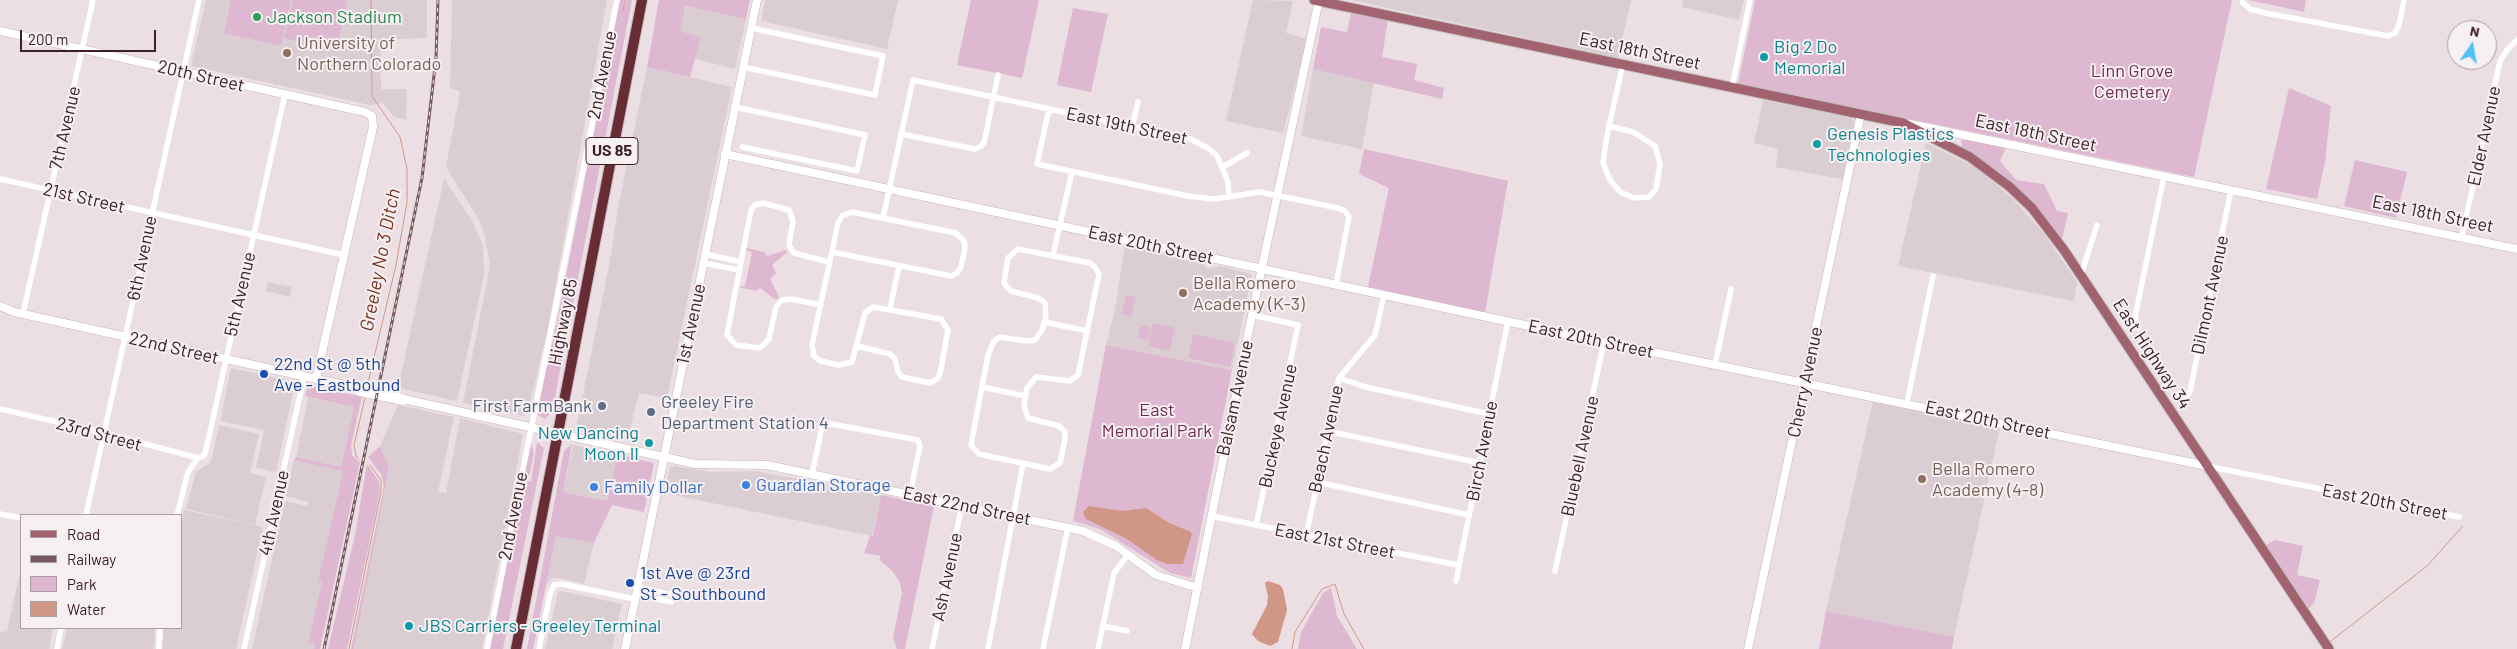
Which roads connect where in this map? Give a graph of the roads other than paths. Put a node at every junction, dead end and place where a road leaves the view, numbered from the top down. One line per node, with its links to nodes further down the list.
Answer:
1 (93, 0): 13 (street, 7th Avenue)
2 (199, 0): 16 (street, 6th Avenue)
3 (617, 0): 89 (street, 2nd Avenue)
4 (642, 0): 91 (highway, Highway 85 / US 85)
5 (757, 0): 10 (street, 1st Avenue)
6 (1318, 0): 14 (main road, East 18th Street); 42 (street, Balsam Avenue)
7 (1750, 0): 18 (street)
8 (2242, 0): 9 (street)
9 (2404, 0)
10 (751, 28): 15 (street, 1st Avenue); 15 (street)
11 (0, 31): 13 (street, 20th Street)
12 (2517, 40): 48 (street, Elder Avenue)
13 (82, 49): 16 (street, 20th Street); 39 (street, 7th Avenue)
14 (1623, 64): 18 (main road, East 18th Street); 27 (street)
15 (743, 67): 22 (street, 1st Avenue)
16 (183, 72): 19 (street, 20th Street); 43 (street, 6th Avenue)
17 (998, 75): 20 (street)
18 (1732, 87): 24 (main road, East 18th Street)
19 (285, 94): 47 (street, 5th Avenue); 52 (street, 20th Street)
20 (993, 97): 23 (street, East 19th Street); 28 (street); 28 (street, East 19th Street)
21 (1138, 102): 26 (street)
22 (735, 107): 30 (street); 33 (street, 1st Avenue)
23 (1049, 109): 26 (street, East 19th Street); 35 (street)
24 (1862, 114): 25 (main road, East 18th Street); 82 (street, Cherry Avenue)
25 (1903, 123): 29 (street, East 18th Street); 31 (main road, East Highway 34)
26 (1132, 126): 34 (street, East 19th Street)
27 (1610, 126): 27 (street)
28 (901, 134): 38 (street)
29 (1959, 134): 31 (street); 36 (street, East 18th Street)
30 (742, 147)
31 (1955, 148): 60 (main road, East Highway 34)
32 (1247, 153): 34 (street)
33 (725, 154): 38 (street, East 20th Street); 51 (street, 1st Avenue)
34 (1224, 167): 41 (street)
35 (1072, 172): 41 (street); 46 (street)
36 (2164, 176): 40 (street, East 18th Street); 72 (street)
37 (0, 179): 39 (street, 21st Street)
38 (889, 189): 44 (street); 46 (street, East 20th Street)
39 (51, 190): 43 (street, 21st Street); 68 (street, 7th Avenue)
40 (2231, 190): 48 (street, East 18th Street); 85 (street, Dilmont Avenue)
41 (1229, 196): 42 (street)
42 (1274, 196): 58 (street, Balsam Avenue); 62 (street)
43 (152, 213): 47 (street, 21st Street); 74 (street, 6th Avenue)
44 (883, 218): 50 (street); 57 (street)
45 (2097, 225): 60 (street)
46 (1060, 226): 53 (street); 58 (street, East 20th Street)
47 (253, 235): 52 (street, 21st Street); 77 (street, 5th Avenue)
48 (2462, 236): 49 (street, East 18th Street)
49 (2517, 249)
50 (832, 252): 55 (street); 57 (street)
51 (706, 254): 54 (street); 56 (street, 1st Avenue)
52 (344, 255): 81 (street)
53 (1053, 255): 71 (street); 73 (street)
54 (741, 262): 55 (street); 59 (street)
55 (829, 262): 65 (street)
56 (704, 263): 59 (street); 93 (street, 1st Avenue)
57 (898, 266): 67 (street)
58 (1262, 269): 62 (street, East 20th Street); 69 (street, Balsam Avenue)
59 (739, 270): 65 (street)
60 (2081, 275): 97 (main road, East Highway 34)
61 (1934, 276): 86 (street)
62 (1336, 285): 64 (street, East 20th Street)
63 (1731, 289): 78 (street)
64 (1384, 295): 70 (street, East 20th Street); 80 (street, Beach Avenue)
65 (821, 305): 76 (street)
66 (0, 306): 68 (street, 22nd Street)
67 (890, 309): 76 (street); 76 (street)
68 (24, 314): 74 (street, 22nd Street)
69 (1252, 315): 107 (street, Balsam Avenue); 110 (street, Buckeye Avenue)
70 (1508, 321): 75 (street, East 20th Street); 88 (street, Birch Avenue)
71 (1044, 322): 73 (street); 83 (street)
72 (2138, 328)
73 (1088, 331): 84 (street)
74 (125, 337): 77 (street, 22nd Street); 92 (street, 6th Avenue)
75 (1604, 342): 78 (street, East 20th Street); 115 (street, Bluebell Avenue)
76 (857, 346)
77 (226, 360): 79 (street, 22nd Street); 94 (street, 5th Avenue)
78 (1715, 365): 82 (street, East 20th Street)
79 (304, 377): 81 (street, 22nd Street); 127 (street, 4th Avenue)
80 (1339, 378): 88 (street); 90 (street, Beach Avenue)
81 (316, 379): 89 (street, 22nd Street)
82 (1805, 382): 86 (street, East 20th Street); 137 (street, Cherry Avenue)
83 (982, 387): 84 (street); 96 (street)
84 (1025, 396): 96 (street)
85 (2185, 400)
86 (1907, 403): 97 (street, East 20th Street)
87 (0, 409): 92 (street, 23rd Street)
88 (1489, 414): 95 (street, Birch Avenue)
89 (530, 427): 91 (street, 22nd Street); 128 (street, 2nd Avenue)
90 (1327, 432): 95 (street); 99 (street, Beach Avenue)
91 (559, 433): 93 (street, 22nd Street); 129 (highway, Highway 85 / US 85)
92 (103, 434): 94 (street, 23rd Street); 103 (street, 6th Avenue)
93 (664, 457): 98 (street, East 22nd Street); 118 (street, 1st Avenue)
94 (198, 458): 104 (street, 5th Avenue)
95 (1480, 463): 105 (street, Birch Avenue)
96 (1024, 464): 106 (street)
97 (2207, 466): 108 (street, East 20th Street); 138 (main road, East Highway 34)
98 (812, 474): 100 (street, East 22nd Street); 100 (street)
99 (1317, 482): 105 (street); 112 (street, Beach Avenue)
100 (910, 494): 101 (street, East 22nd Street)
101 (962, 505): 106 (street, East 22nd Street); 132 (street, Ash Avenue)
102 (0, 514): 109 (street)
103 (86, 514)
104 (177, 514)
105 (1469, 515): 114 (street, Birch Avenue)
106 (1013, 516): 111 (street, East 22nd Street); 133 (street)
107 (1211, 516): 110 (street, East 21st Street); 117 (street, Balsam Avenue)
108 (2459, 517)
109 (20, 518)
110 (1256, 526): 112 (street, East 21st Street)
111 (1068, 527): 113 (street, East 22nd Street); 134 (street)
112 (1306, 536): 114 (street, East 21st Street)
113 (1126, 556): 117 (street, East 22nd Street); 121 (street)
114 (1458, 565): 116 (street, Birch Avenue)
115 (1556, 571)
116 (1456, 581)
117 (1198, 588): 136 (street, Balsam Avenue)
118 (636, 593): 119 (street); 120 (street); 130 (street); 131 (street, 1st Avenue)
119 (672, 595)
120 (671, 602)
121 (1103, 626): 124 (street); 135 (street)
122 (61, 629): 125 (street)
123 (160, 629): 126 (street)
124 (1126, 631)
125 (57, 649)
126 (159, 649)
127 (244, 649)
128 (486, 649)
129 (516, 649)
130 (539, 649)
131 (625, 649)
132 (932, 649)
133 (988, 649)
134 (1043, 649)
135 (1098, 649)
136 (1185, 649)
137 (1748, 649)
138 (2329, 649)

